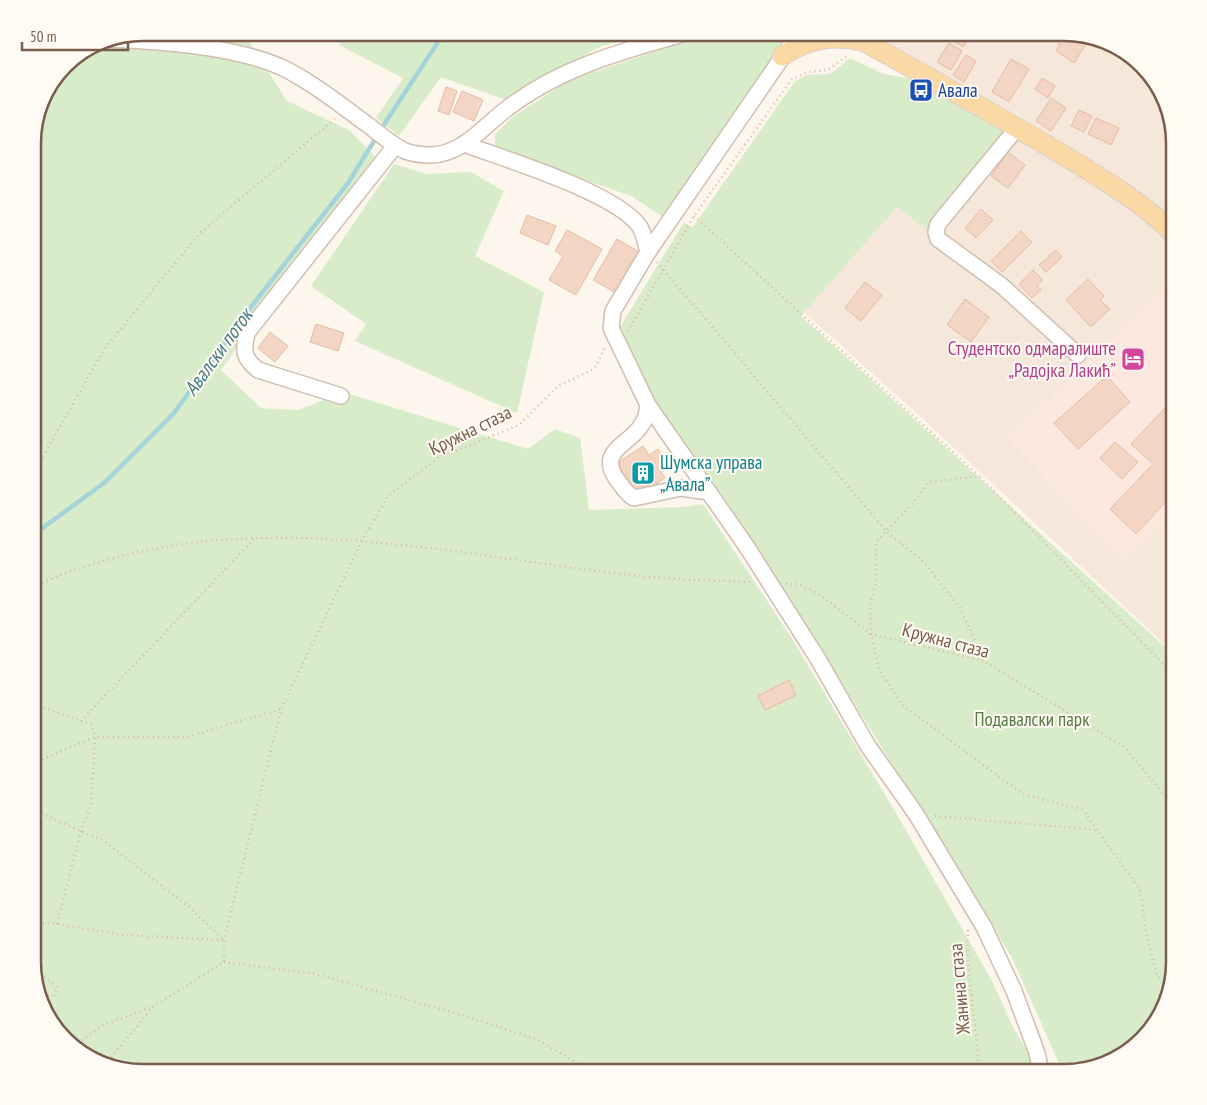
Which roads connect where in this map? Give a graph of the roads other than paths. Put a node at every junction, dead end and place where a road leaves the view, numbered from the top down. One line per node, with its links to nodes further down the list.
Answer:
1 (136, 41): 12 (street)
2 (658, 41): 11 (street)
3 (785, 41): 9 (street)
4 (793, 41): 9 (street)
5 (815, 41): 9 (main road)
6 (854, 41): 8 (main road)
7 (855, 41): 8 (main road)
8 (859, 47): 10 (main road)
9 (784, 54): 14 (street)
10 (1018, 128): 13 (main road); 15 (street)
11 (464, 144): 12 (street); 14 (street)
12 (395, 146): 16 (street)
13 (1166, 226)
14 (648, 252): 17 (street)
15 (1078, 355)
16 (340, 396)
17 (648, 405): 18 (street); 18 (street)
18 (709, 492): 19 (street)
19 (1039, 1064)

